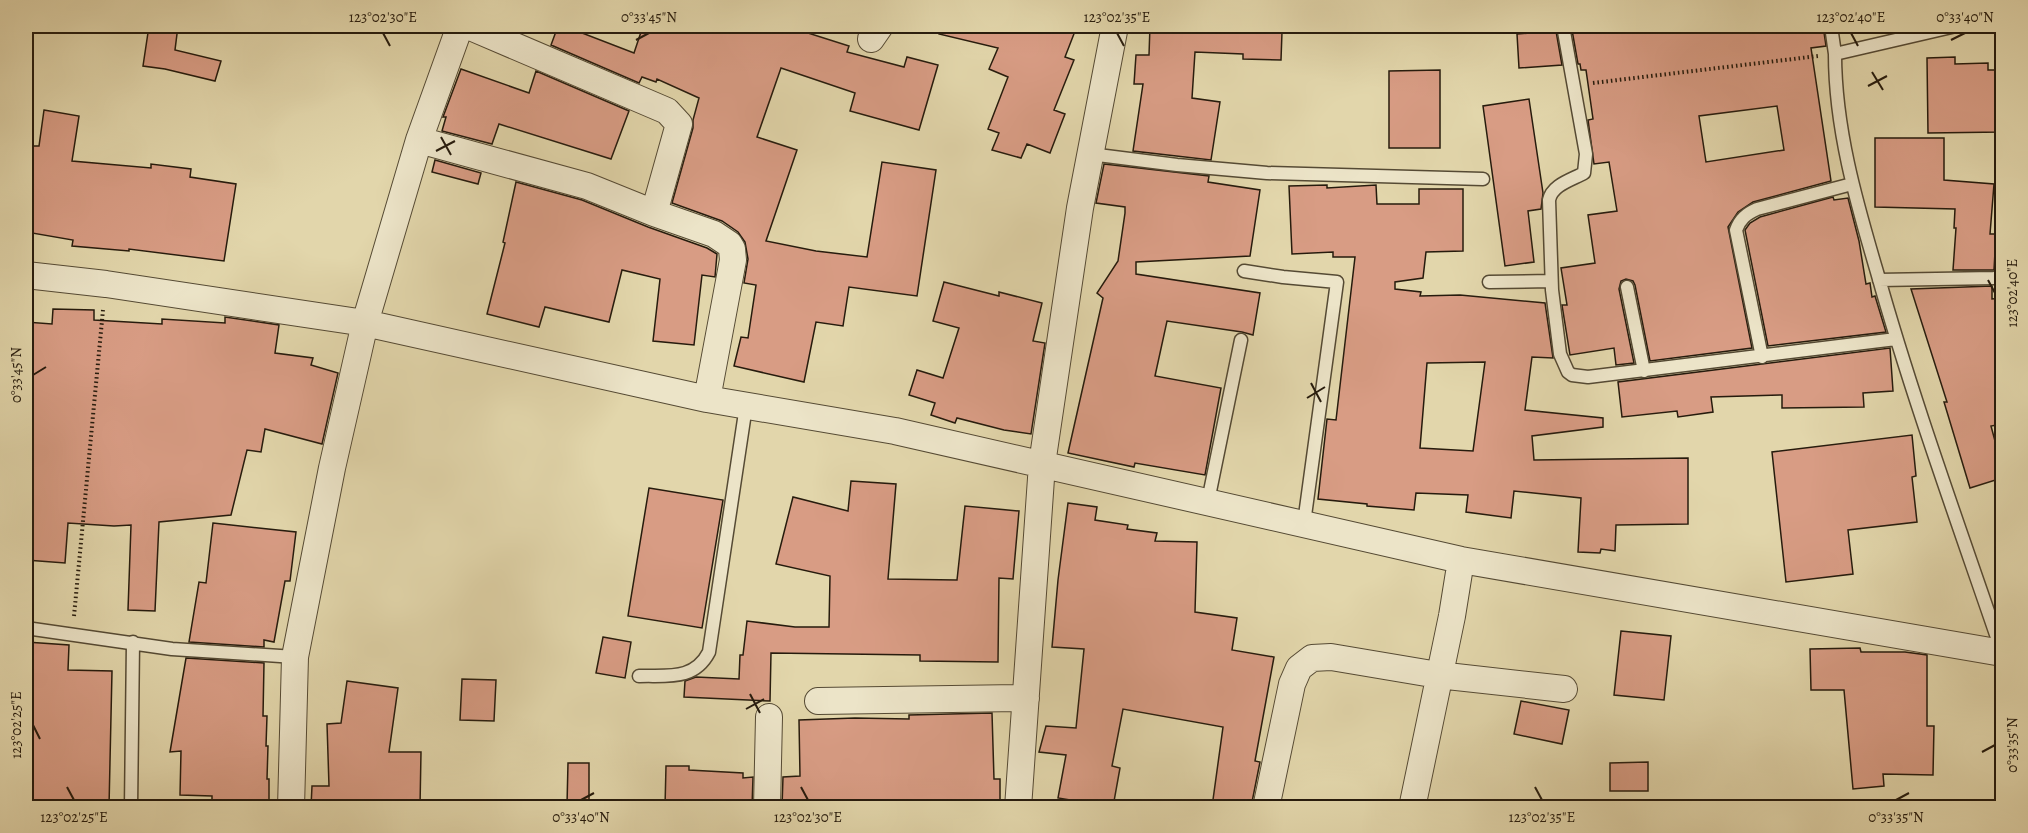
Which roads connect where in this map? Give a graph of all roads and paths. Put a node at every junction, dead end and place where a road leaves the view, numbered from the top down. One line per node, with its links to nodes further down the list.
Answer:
1 (460, 26): 9 (street)
2 (468, 26): 13 (street)
3 (1115, 26): 10 (street)
4 (1563, 26): 8 (lane)
5 (1831, 26): 7 (lane)
6 (1956, 26): 7 (lane)
7 (1834, 54): 8 (path); 12 (lane)
8 (1574, 85): 17 (lane)
9 (419, 140): 13 (street); 22 (street)
10 (1090, 154): 11 (lane); 29 (street)
11 (1483, 179)
12 (1852, 184): 18 (lane); 25 (lane)
13 (654, 213): 27 (street)
14 (1244, 271): 31 (lane)
15 (26, 275): 20 (street)
16 (2002, 276): 18 (lane)
17 (1551, 280): 19 (lane); 26 (lane)
18 (1879, 280): 23 (lane)
19 (1489, 282)
20 (105, 284): 22 (street); 34 (path)
21 (1627, 287): 26 (lane)
22 (365, 323): 27 (street); 37 (street)
23 (1896, 339): 25 (lane); 36 (lane)
24 (1240, 340): 30 (lane)
25 (1761, 357): 26 (lane)
26 (1644, 371)
27 (707, 399): 28 (street)
28 (746, 406): 29 (street); 39 (lane)
29 (1042, 464): 30 (street); 41 (street)
30 (1208, 501): 31 (street)
31 (1304, 523): 32 (street)
32 (1461, 560): 36 (street); 38 (street)
33 (26, 628): 34 (lane)
34 (73, 635): 35 (lane)
35 (133, 642): 37 (lane); 45 (lane)
36 (2002, 652)
37 (295, 657): 46 (street)
38 (1438, 675): 40 (street); 44 (street); 49 (street)
39 (639, 676)
40 (1564, 689)
41 (1026, 698): 42 (street); 48 (street)
42 (818, 700)
43 (769, 717): 47 (street)
44 (1273, 806)
45 (131, 807)
46 (291, 807)
47 (767, 807)
48 (1018, 807)
49 (1412, 807)

